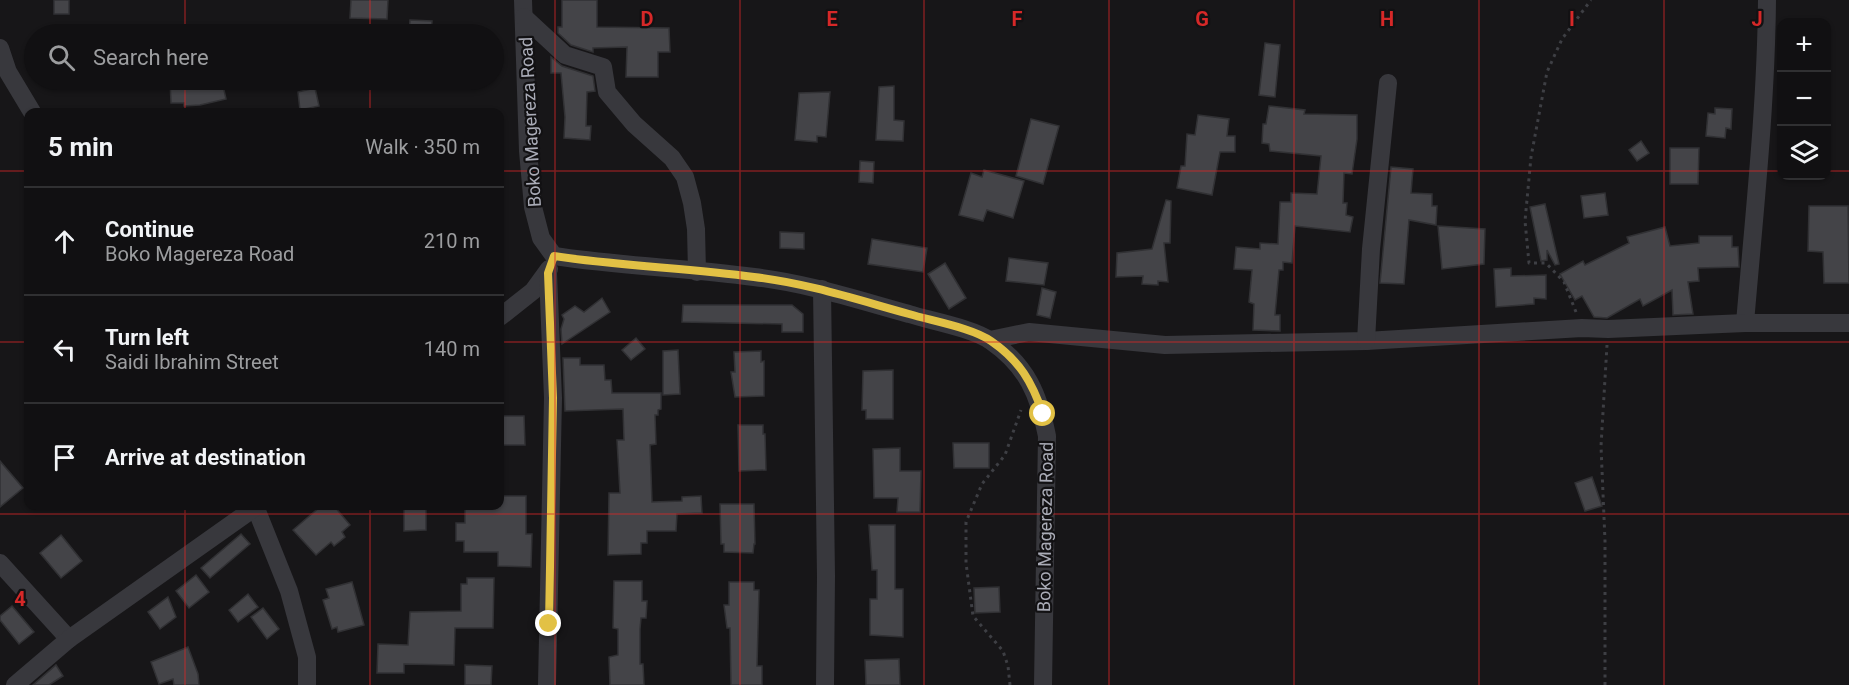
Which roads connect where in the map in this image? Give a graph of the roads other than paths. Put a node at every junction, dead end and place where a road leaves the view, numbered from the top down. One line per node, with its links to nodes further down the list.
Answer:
1 (1767, 0): 10 (street)
2 (524, 9): 6 (street, Boko Magereza Road); 7 (street)
3 (0, 50): 5 (street)
4 (1388, 83): 13 (street)
5 (30, 108)
6 (551, 264): 7 (street, Boko Magereza Road); 9 (street); 20 (street)
7 (697, 272): 8 (street, Boko Magereza Road)
8 (822, 289): 12 (street, Boko Magereza Road); 21 (street)
9 (504, 314)
10 (1744, 323): 11 (street); 13 (street)
11 (1849, 323)
12 (990, 340): 13 (street); 22 (street, Boko Magereza Road)
13 (1366, 341)
14 (250, 510): 17 (street)
15 (258, 510): 19 (street)
16 (0, 563): 17 (street)
17 (69, 639): 18 (street)
18 (15, 685)
19 (307, 685)
20 (547, 685)
21 (825, 685)
22 (1043, 685)

